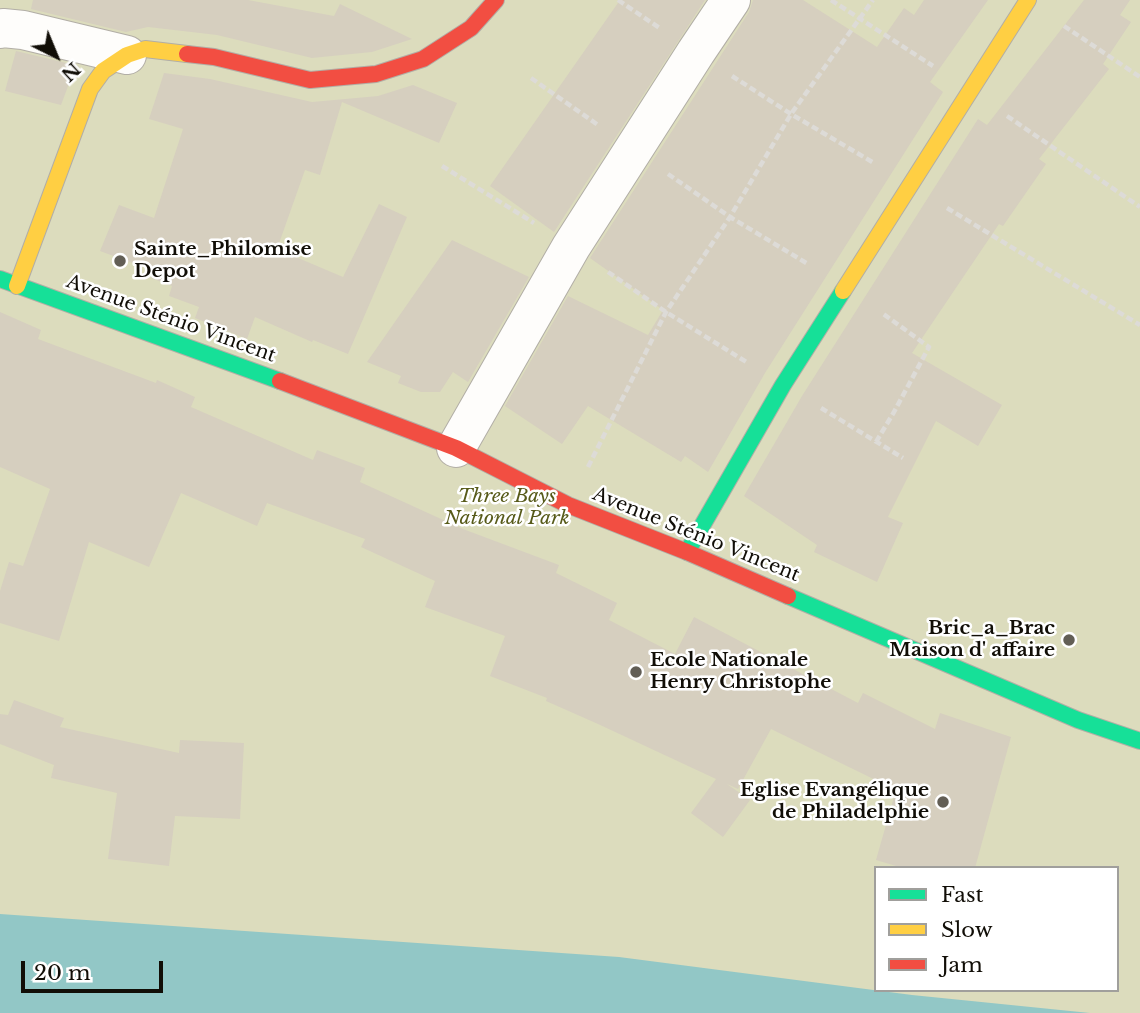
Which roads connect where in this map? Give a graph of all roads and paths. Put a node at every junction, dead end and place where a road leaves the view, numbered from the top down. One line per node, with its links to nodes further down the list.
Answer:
1 (496, 0): 6 (street)
2 (731, 0): 9 (street)
3 (873, 0): 11 (path)
4 (1027, 1): 7 (path); 15 (street)
5 (0, 29): 6 (street)
6 (127, 55): 14 (street)
7 (1140, 77)
8 (531, 78): 9 (path)
9 (633, 149): 11 (path); 12 (street)
10 (443, 166): 12 (path)
11 (730, 217): 15 (path); 16 (path)
12 (571, 247): 16 (path); 19 (street)
13 (0, 279): 14 (street, Avenue Sténio Vincent)
14 (17, 285): 19 (street, Avenue Sténio Vincent)
15 (845, 286): 17 (street); 18 (path)
16 (666, 312): 17 (path); 21 (path)
17 (783, 385): 18 (path); 22 (street)
18 (876, 442): 20 (path)
19 (456, 448): 21 (street, Avenue Sténio Vincent)
20 (903, 458)
21 (569, 505): 22 (street, Avenue Sténio Vincent)
22 (687, 552): 23 (street, Avenue Sténio Vincent)
23 (1140, 741)

